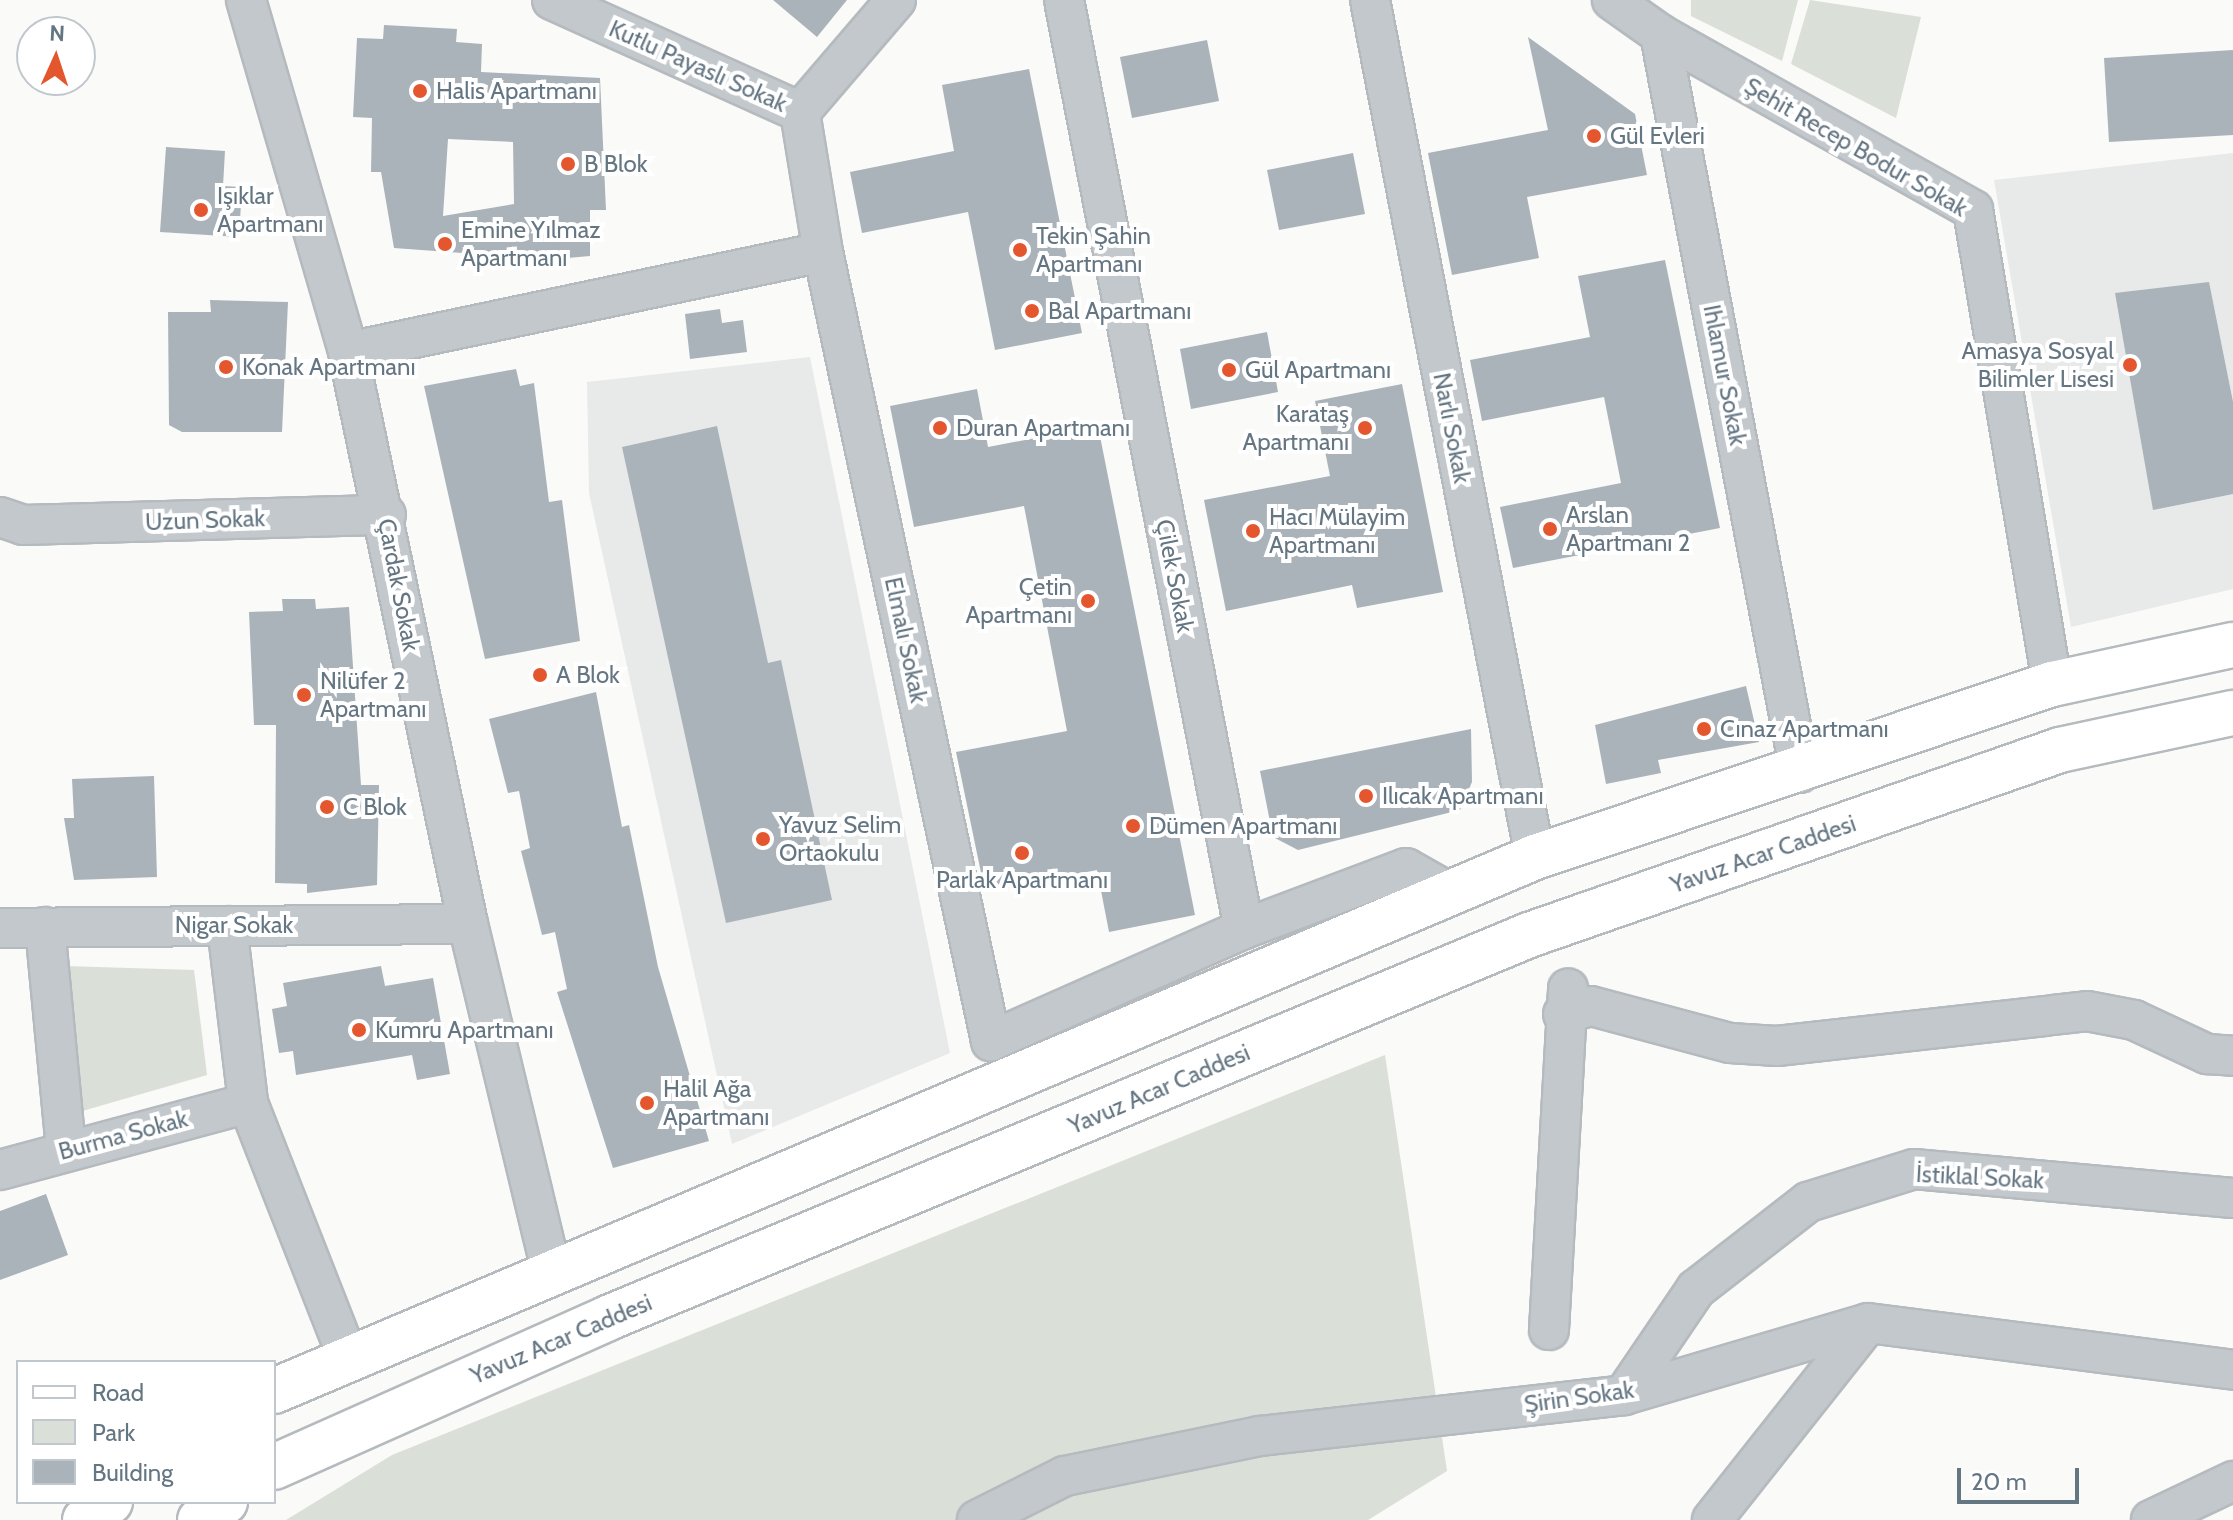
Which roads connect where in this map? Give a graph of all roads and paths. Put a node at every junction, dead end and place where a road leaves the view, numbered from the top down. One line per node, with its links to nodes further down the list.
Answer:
1 (246, 0): 10 (street, Çardak Sokak)
2 (552, 0): 8 (street, Kutlu Payaslı Sokak)
3 (896, 0): 8 (street)
4 (1064, 0): 23 (street, Çilek Sokak)
5 (1370, 0): 17 (street, Narlı Sokak)
6 (1612, 0): 7 (street)
7 (1660, 34): 14 (street, Şehit Recep Bodur Sokak); 16 (street, Ihlamur Sokak)
8 (800, 112): 9 (street, Elmalı Sokak)
9 (823, 252): 10 (street); 23 (street, Elmalı Sokak)
10 (348, 352): 11 (street, Çardak Sokak)
11 (386, 515): 12 (street, Uzun Sokak); 19 (street, Çardak Sokak)
12 (8, 523)
13 (2233, 645): 14 (main road)
14 (2052, 684): 16 (main road)
15 (2233, 713): 36 (main road, Yavuz Acar Caddesi)
16 (1800, 773): 17 (main road)
17 (1535, 857): 18 (main road)
18 (1452, 894): 23 (street); 29 (main road)
19 (468, 924): 20 (street, Nigar Sokak); 29 (street, Çardak Sokak)
20 (227, 926): 21 (street, Nigar Sokak); 25 (street)
21 (45, 927): 22 (street, Nigar Sokak); 26 (street)
22 (0, 928)
23 (1244, 929)
24 (2233, 1056): 31 (street)
25 (248, 1103): 26 (street, Burma Sokak); 32 (street)
26 (66, 1150): 27 (street, Burma Sokak)
27 (0, 1170)
28 (2233, 1198): 35 (street, İstiklal Sokak)
29 (551, 1270): 32 (main road)
30 (1868, 1323): 33 (street, Şirin Sokak); 35 (street, Şirin Sokak); 44 (street)
31 (1549, 1330)
32 (348, 1358): 34 (main road)
33 (2233, 1370)
34 (276, 1390)
35 (1624, 1395): 43 (street, Şirin Sokak)
36 (276, 1466)
37 (2233, 1481): 40 (street)
38 (107, 1504): 41 (main road)
39 (222, 1504): 42 (main road)
40 (2156, 1517): 45 (street)
41 (85, 1520)
42 (200, 1520)
43 (977, 1520)
44 (1712, 1520)
45 (2215, 1520)

